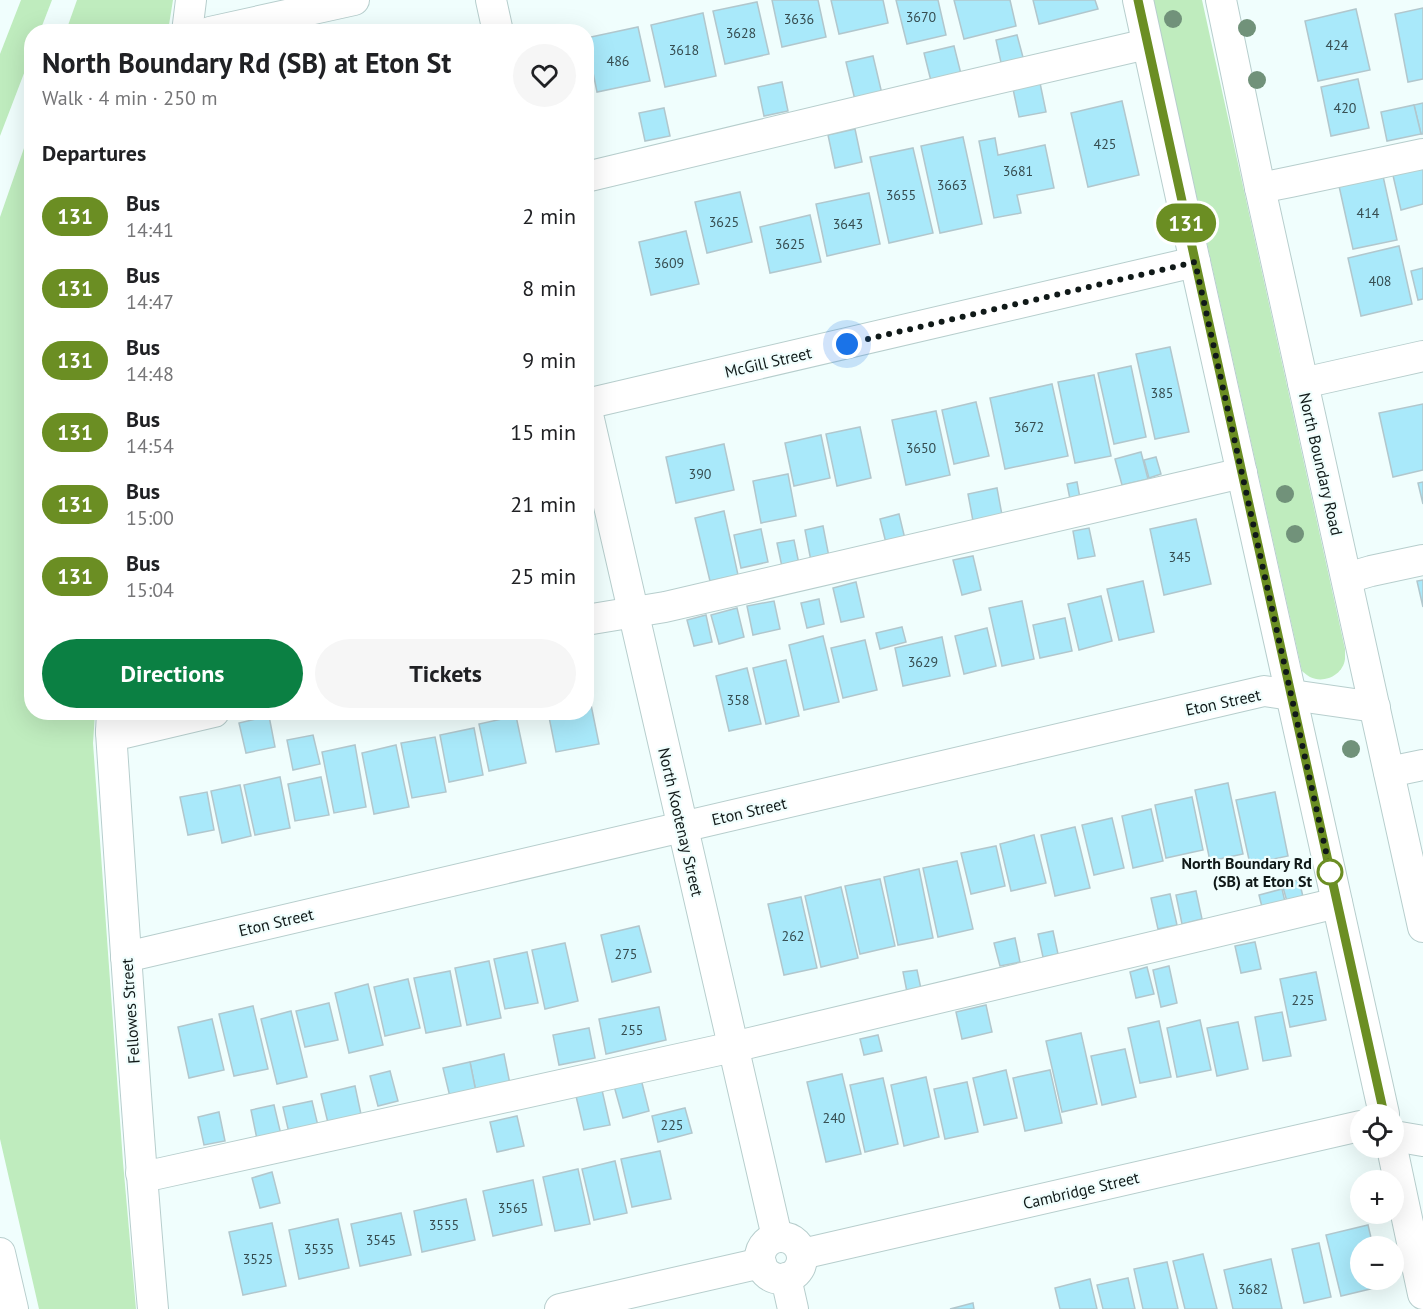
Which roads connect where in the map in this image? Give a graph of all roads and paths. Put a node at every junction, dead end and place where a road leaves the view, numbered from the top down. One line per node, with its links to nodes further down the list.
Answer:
1 (191, 0): 6 (street)
2 (354, 0): 7 (street)
3 (491, 0): 8 (street)
4 (1138, 0): 9 (street)
5 (1221, 0): 12 (street, North Boundary Road)
6 (188, 24)
7 (246, 24)
8 (496, 24)
9 (1148, 44): 11 (street); 13 (street)
10 (1423, 154): 12 (street)
11 (594, 175)
12 (1260, 188): 15 (street, North Boundary Road)
13 (1195, 262): 16 (street, McGill Street); 18 (street)
14 (1423, 356): 15 (street)
15 (1303, 383): 20 (street, North Boundary Road)
16 (594, 403)
17 (594, 440): 21 (street, North Kootenay Street)
18 (1242, 473): 21 (street); 23 (street)
19 (1423, 560): 20 (street)
20 (1347, 578): 24 (street, North Boundary Road)
21 (633, 612): 22 (street); 29 (street, North Kootenay Street)
22 (594, 619)
23 (1291, 695): 24 (street, Eton Street); 29 (street, Eton Street); 30 (street)
24 (1375, 707): 28 (street, North Boundary Road)
25 (180, 720): 26 (street)
26 (112, 722): 32 (street, Fellowes Street)
27 (1423, 765): 28 (street)
28 (1389, 772): 31 (street, North Boundary Road)
29 (682, 826): 32 (street, Eton Street); 33 (street, North Kootenay Street)
30 (1337, 903): 33 (street); 34 (street)
31 (1423, 927)
32 (126, 957): 39 (street, Fellowes Street)
33 (733, 1047): 39 (street); 41 (street, North Kootenay Street)
34 (1382, 1104)
35 (1350, 1128): 41 (street, Cambridge Street)
36 (1404, 1138): 37 (street)
37 (1423, 1141)
38 (1394, 1158): 42 (street)
39 (141, 1173): 45 (street, Fellowes Street)
40 (0, 1253): 44 (street)
41 (783, 1265): 43 (street, Cambridge Street); 46 (street)
42 (1423, 1294)
43 (568, 1308)
44 (13, 1309)
45 (153, 1309)
46 (794, 1309)

